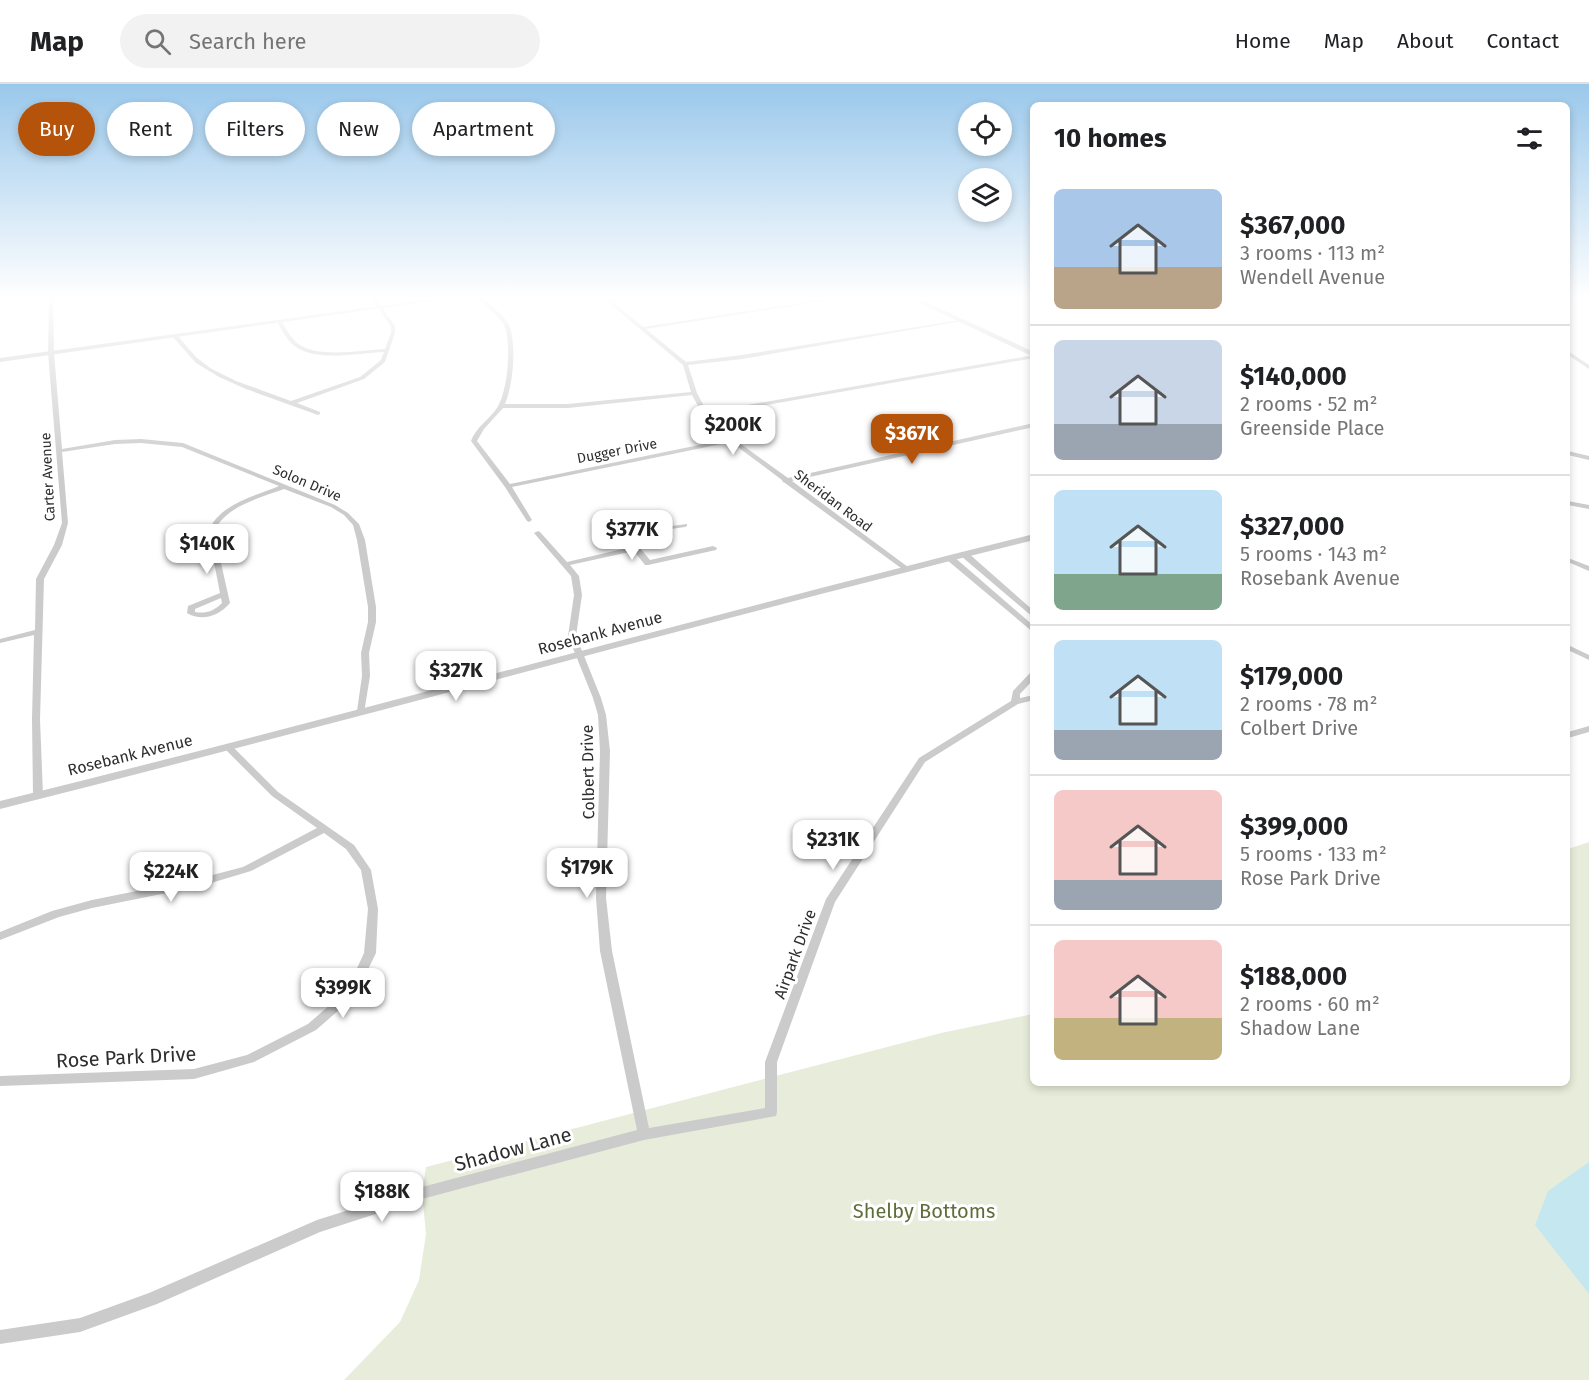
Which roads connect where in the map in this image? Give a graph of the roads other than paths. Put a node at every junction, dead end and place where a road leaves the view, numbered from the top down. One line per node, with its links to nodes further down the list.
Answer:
1 (52, 358): 18 (street, Carter Avenue)
2 (195, 358): 12 (street)
3 (384, 358): 12 (street)
4 (510, 358): 13 (street)
5 (679, 358): 9 (street)
6 (730, 358): 9 (street)
7 (1015, 358): 15 (street)
8 (1576, 358): 10 (street)
9 (685, 364): 11 (street, Sheridan Road)
10 (1589, 367)
11 (694, 393): 13 (street); 15 (street, Sheridan Road)
12 (293, 402): 14 (street)
13 (501, 406): 23 (street)
14 (318, 413)
15 (705, 414): 17 (street, Sheridan Road)
16 (1030, 426): 21 (street)
17 (732, 440): 21 (street, Sheridan Road); 23 (street, Dugger Drive)
18 (60, 451): 22 (street, Solon Drive); 43 (street, Carter Avenue)
19 (1570, 453): 20 (street)
20 (1589, 458)
21 (786, 481): 39 (street, Sheridan Road)
22 (285, 486): 40 (street); 51 (street, Solon Drive)
23 (508, 486): 26 (street)
24 (1570, 503): 25 (street)
25 (1589, 507)
26 (529, 520)
27 (614, 522): 30 (street)
28 (685, 525): 30 (street)
29 (538, 533): 37 (street, Colbert Drive)
30 (624, 534): 32 (street)
31 (1030, 538): 34 (street, Rosebank Avenue)
32 (636, 548): 33 (street); 37 (street)
33 (713, 548)
34 (964, 554): 35 (street, Rosebank Avenue); 41 (street)
35 (950, 558): 39 (street, Rosebank Avenue); 42 (street)
36 (1570, 561): 38 (street)
37 (566, 564): 46 (street, Colbert Drive)
38 (1589, 568)
39 (905, 569): 46 (street, Rosebank Avenue)
40 (224, 594): 40 (street)
41 (1030, 612)
42 (1030, 628)
43 (37, 632): 44 (street); 55 (street, Carter Avenue)
44 (0, 642)
45 (1570, 648): 47 (street)
46 (580, 655): 51 (street, Rosebank Avenue); 61 (street, Colbert Drive)
47 (1589, 658)
48 (1030, 678): 50 (street, Airpark Drive)
49 (1030, 698): 50 (street, Airpark Drive)
50 (1015, 702): 60 (street, Airpark Drive)
51 (361, 711): 54 (street, Rosebank Avenue)
52 (1589, 729): 53 (street)
53 (1570, 734)
54 (229, 748): 55 (street, Rosebank Avenue); 57 (street, Rose Park Drive)
55 (38, 795): 56 (street, Rosebank Avenue)
56 (0, 805)
57 (324, 829): 58 (street); 59 (street, Rose Park Drive)
58 (0, 936)
59 (0, 1081)
60 (771, 1112): 61 (street, Shadow Lane)
61 (644, 1134): 62 (street, Shadow Lane)
62 (0, 1337)

